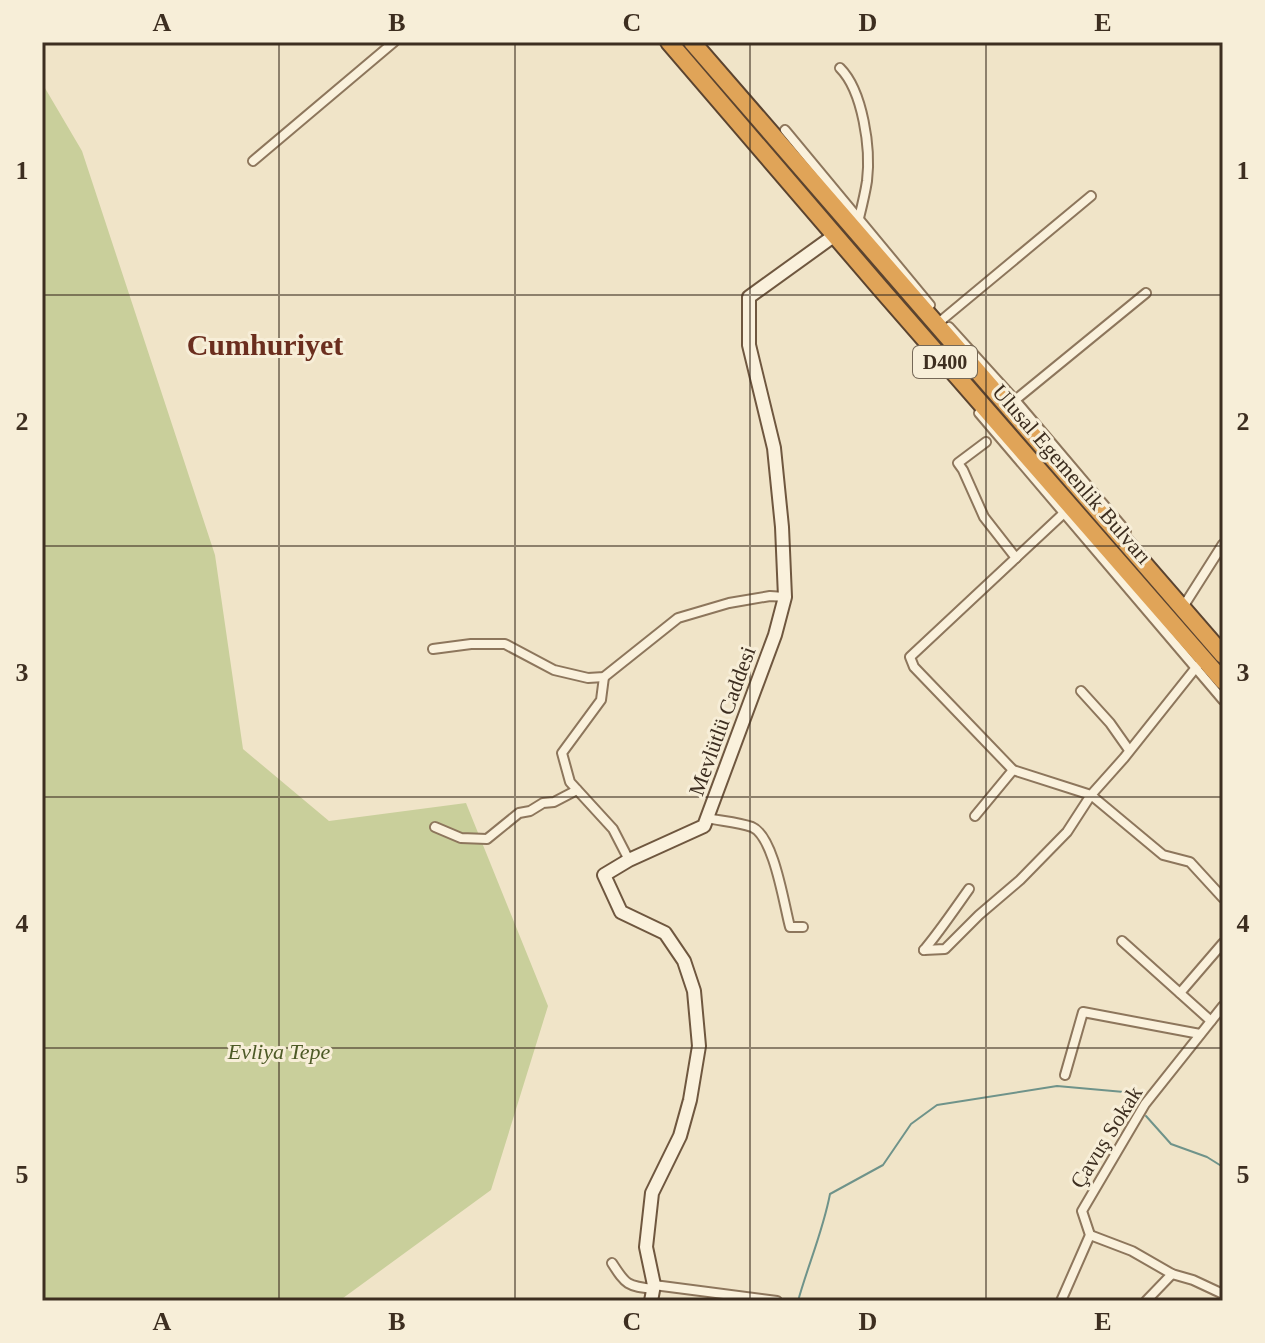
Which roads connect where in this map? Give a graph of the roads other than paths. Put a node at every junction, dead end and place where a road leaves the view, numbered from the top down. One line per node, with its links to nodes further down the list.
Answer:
1 (394, 42): 7 (street)
2 (661, 42): 10 (street)
3 (669, 42): 10 (highway, Ulusal Egemenlik Bulvarı / D400)
4 (692, 42): 12 (highway, Ulusal Egemenlik Bulvarı / D400)
5 (840, 68): 9 (street)
6 (785, 130): 9 (street)
7 (253, 161)
8 (1091, 196): 12 (street)
9 (859, 218): 12 (street)
10 (833, 237): 15 (street); 18 (street, Mevlütlü Caddesi); 21 (highway, Ulusal Egemenlik Bulvarı / D400)
11 (1146, 293): 13 (street)
12 (940, 322): 13 (highway, Ulusal Egemenlik Bulvarı / D400)
13 (1011, 403): 19 (highway, Ulusal Egemenlik Bulvarı / D400)
14 (986, 442): 17 (street)
15 (1064, 513): 17 (street); 21 (street)
16 (1223, 544): 19 (street)
17 (1016, 558): 27 (street)
18 (785, 597): 22 (street); 31 (street, Mevlütlü Caddesi)
19 (1184, 605): 21 (highway, Ulusal Egemenlik Bulvarı / D400)
20 (433, 649): 22 (street)
21 (1212, 654): 23 (highway, Ulusal Egemenlik Bulvarı / D400); 25 (street); 26 (street)
22 (604, 677): 28 (street)
23 (1223, 681)
24 (1081, 691): 26 (street)
25 (1223, 700)
26 (1129, 750): 29 (street)
27 (1013, 770): 29 (street); 30 (street)
28 (577, 790): 32 (street); 33 (street)
29 (1091, 795): 34 (street); 35 (street)
30 (975, 816)
31 (707, 818): 33 (street, Mevlütlü Caddesi); 36 (street)
32 (435, 827)
33 (629, 860): 47 (street, Mevlütlü Caddesi)
34 (969, 889)
35 (1223, 898)
36 (803, 927)
37 (1122, 941): 39 (street)
38 (1223, 943): 39 (street)
39 (1180, 993): 41 (street)
40 (1223, 1006): 41 (street, Çavuş Sokak)
41 (1211, 1021): 42 (street, Çavuş Sokak)
42 (1200, 1034): 43 (street); 44 (street, Çavuş Sokak)
43 (1065, 1075)
44 (1090, 1235): 46 (street); 50 (street, Çavuş Sokak)
45 (612, 1263): 47 (street)
46 (1172, 1274): 48 (street); 51 (street)
47 (653, 1292): 49 (street)
48 (1223, 1294)
49 (777, 1301)
50 (1061, 1301)
51 (1146, 1301)

